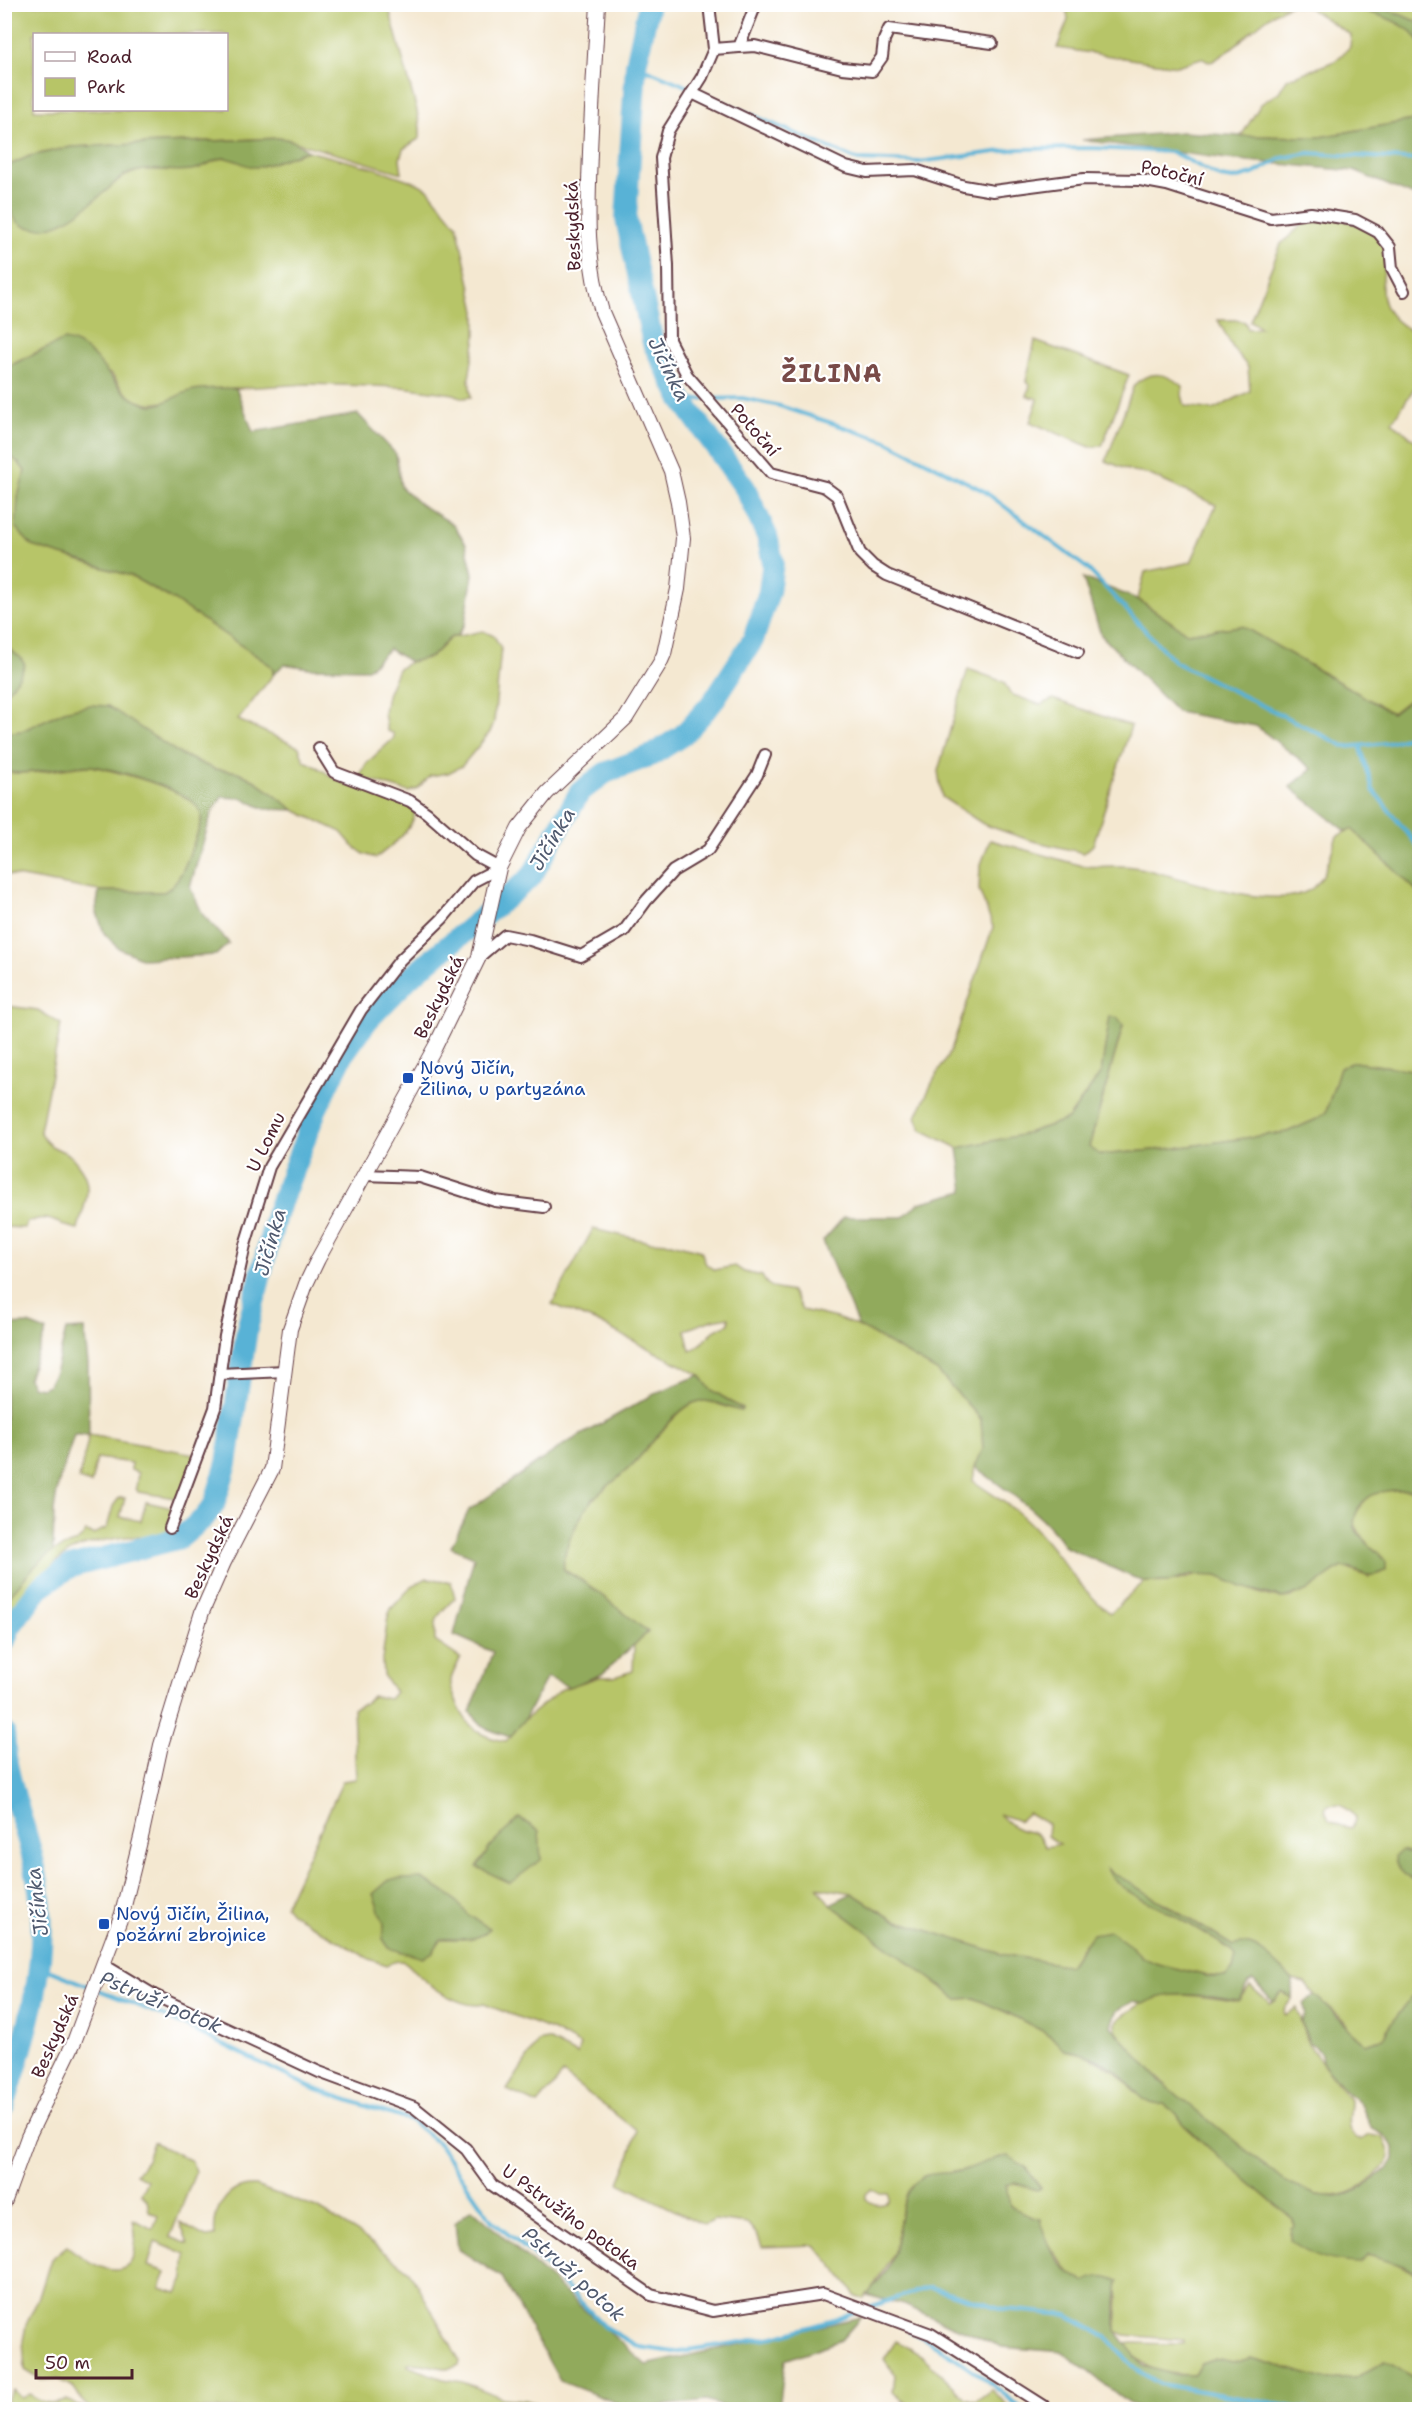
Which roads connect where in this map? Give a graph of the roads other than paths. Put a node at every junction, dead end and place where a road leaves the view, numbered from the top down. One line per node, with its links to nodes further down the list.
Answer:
1 (598, 4): 12 (street, Beskydská)
2 (709, 4): 6 (street, Potoční)
3 (756, 4): 5 (street)
4 (992, 43): 5 (street)
5 (739, 47): 6 (street)
6 (714, 49): 7 (street, Potoční)
7 (692, 93): 8 (street, Potoční); 9 (street, Potoční)
8 (1404, 291)
9 (1078, 652)
10 (319, 748): 12 (street)
11 (765, 755): 13 (street)
12 (499, 868): 13 (street, Beskydská); 17 (street, U Lomu)
13 (480, 952): 14 (street, Beskydská)
14 (364, 1174): 15 (street); 16 (street, Beskydská)
15 (544, 1207)
16 (285, 1371): 17 (street); 19 (street, Beskydská)
17 (220, 1374): 18 (street, U Lomu)
18 (170, 1528)
19 (102, 1970): 20 (street, Beskydská); 21 (street, U Pstružího potoka)
20 (4, 2203)
21 (1044, 2406)

